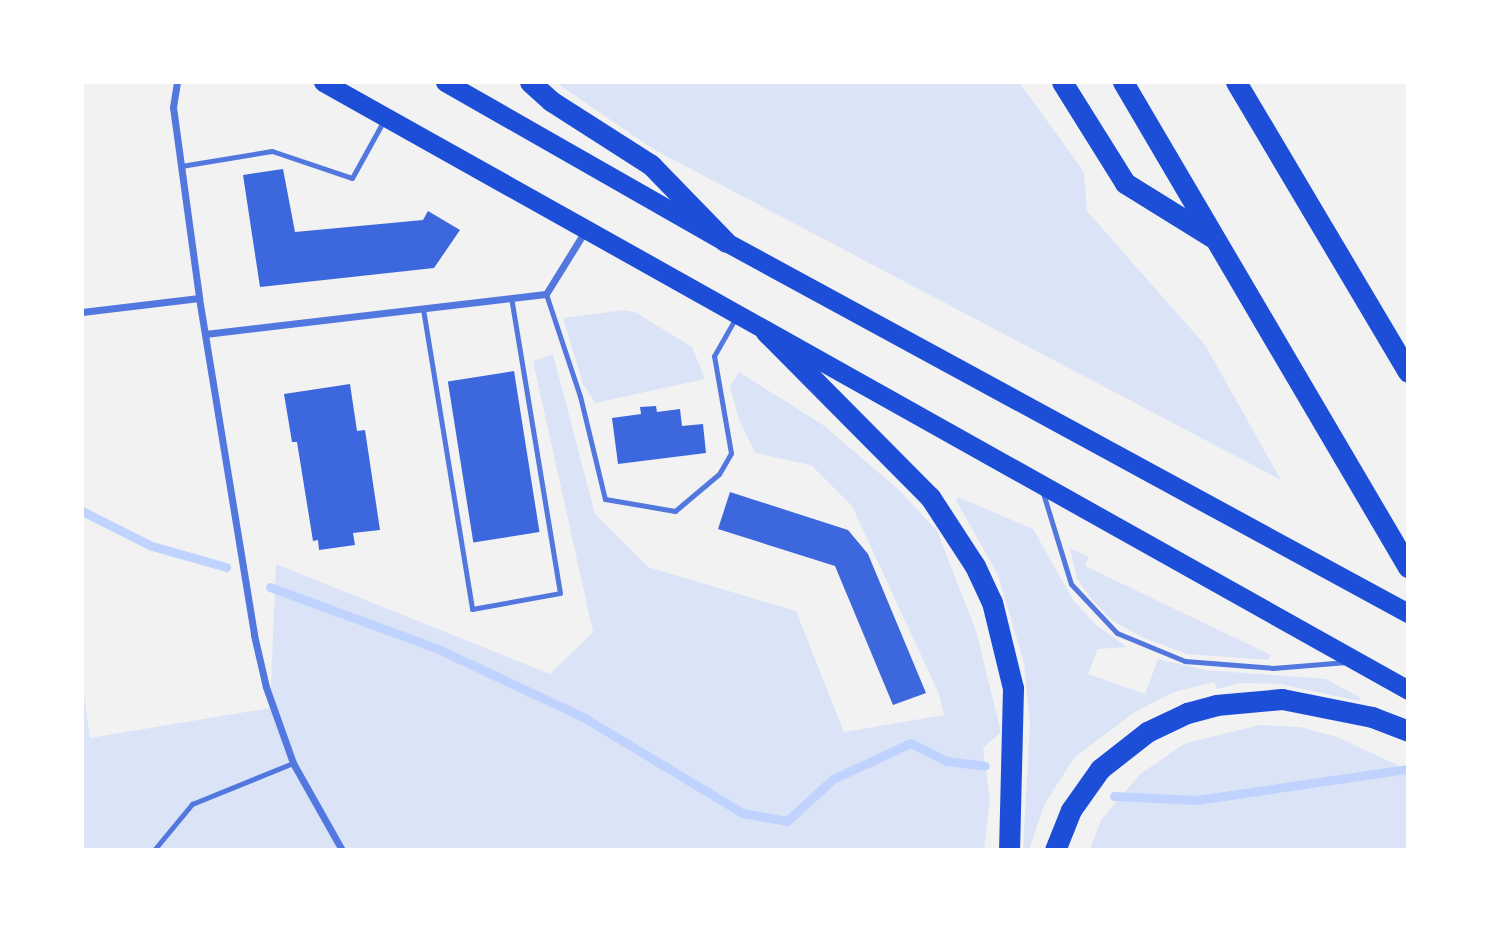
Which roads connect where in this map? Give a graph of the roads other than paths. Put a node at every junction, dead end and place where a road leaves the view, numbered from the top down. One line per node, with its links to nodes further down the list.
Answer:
1 (177, 82): 9 (street)
2 (323, 82): 8 (highway)
3 (445, 82): 12 (highway)
4 (530, 82): 12 (highway)
5 (1062, 82): 11 (highway)
6 (1123, 82): 11 (highway)
7 (1236, 82): 21 (highway)
8 (386, 117): 9 (lane); 10 (highway)
9 (181, 166): 14 (street)
10 (585, 230): 13 (street); 18 (highway)
11 (1214, 238): 23 (highway)
12 (726, 242): 24 (highway)
13 (546, 294): 15 (street); 18 (lane)
14 (199, 298): 17 (street); 20 (street)
15 (511, 298): 16 (street); 16 (lane)
16 (423, 309): 20 (street)
17 (82, 312)
18 (737, 316): 19 (highway)
19 (766, 332): 22 (highway); 31 (highway)
20 (205, 334): 28 (street)
21 (1408, 372)
22 (1040, 483): 25 (highway); 25 (lane)
23 (1408, 567)
24 (1408, 613)
25 (1356, 662): 26 (highway)
26 (1408, 690)
27 (1408, 732): 32 (highway)
28 (293, 763): 29 (lane); 30 (street)
29 (154, 850)
30 (342, 850)
31 (1009, 850)
32 (1055, 850)

